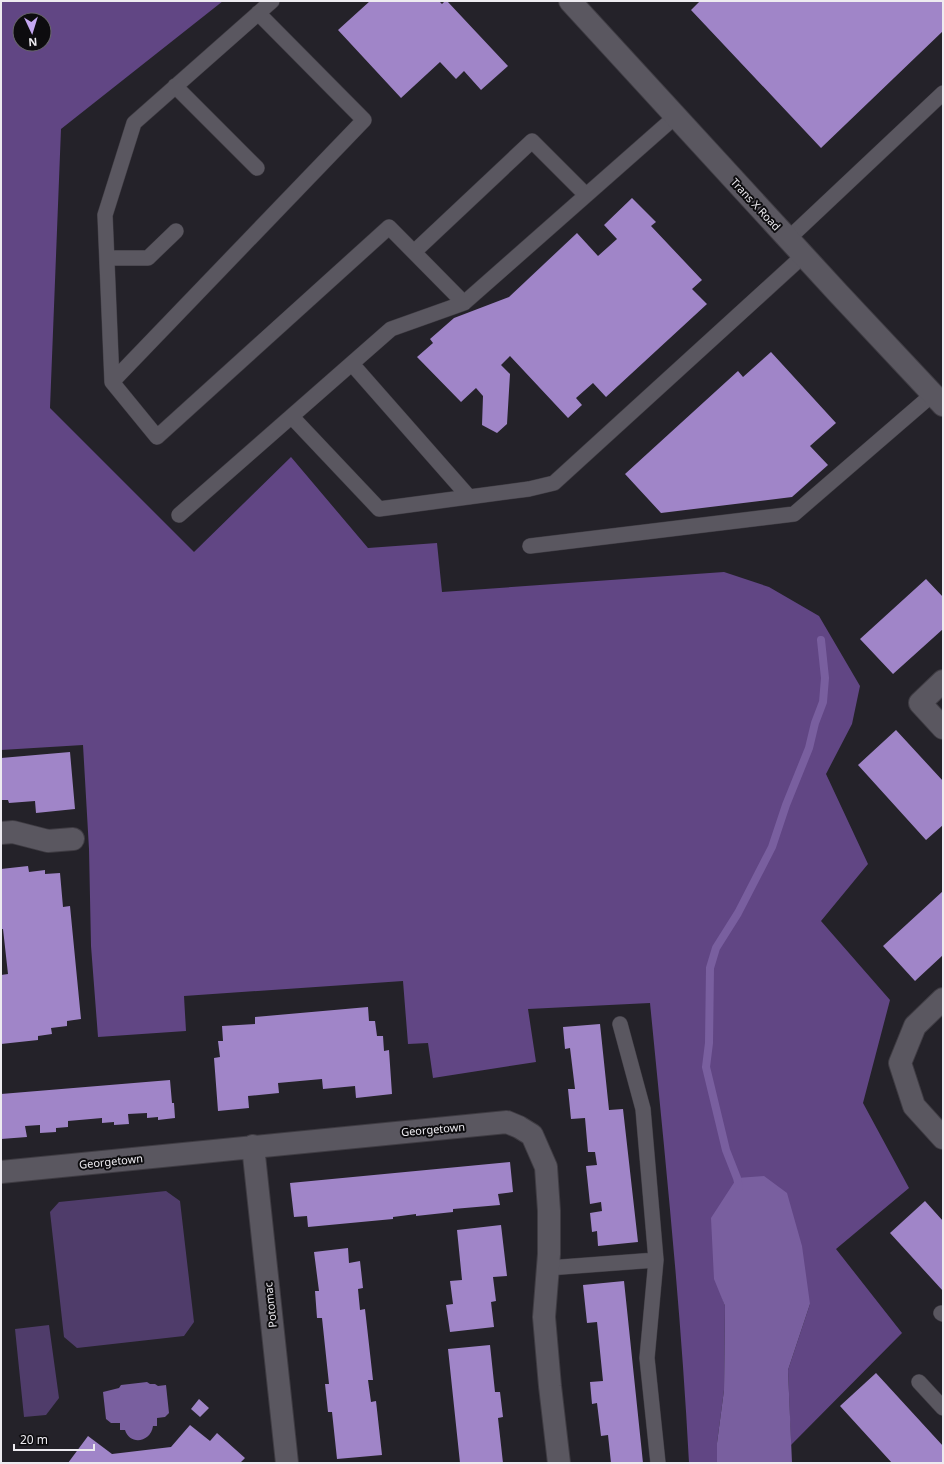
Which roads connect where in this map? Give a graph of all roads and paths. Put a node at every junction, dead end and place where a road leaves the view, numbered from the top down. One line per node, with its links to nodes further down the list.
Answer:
1 (272, 1): 3 (lane)
2 (570, 1): 6 (street, Trans X Road)
3 (258, 13): 4 (lane); 16 (lane)
4 (175, 86): 7 (lane); 13 (lane)
5 (943, 93): 10 (lane)
6 (676, 116): 8 (lane); 10 (street, Trans X Road)
7 (257, 168)
8 (586, 195): 11 (lane); 14 (lane)
9 (176, 231): 13 (lane)
10 (788, 238): 12 (street, Trans X Road)
11 (414, 252): 14 (lane); 16 (lane)
12 (804, 255): 17 (street, Trans X Road); 19 (lane)
13 (107, 258): 16 (lane)
14 (464, 303): 15 (lane)
15 (352, 364): 18 (lane); 19 (lane)
16 (112, 382)
17 (938, 400): 21 (lane)
18 (292, 416): 19 (lane); 20 (lane)
19 (469, 497)
20 (179, 515)
21 (530, 546)
22 (943, 681): 23 (street)
23 (943, 728)
24 (1, 833): 25 (street)
25 (73, 839)
26 (943, 999): 28 (street)
27 (620, 1024): 31 (lane)
28 (943, 1138)
29 (253, 1146): 30 (street, Georgetown); 32 (street, Georgetown); 35 (street, Potomac)
30 (1, 1172)
31 (656, 1260): 32 (lane); 37 (lane)
32 (548, 1268): 36 (street, Georgetown)
33 (919, 1382): 34 (lane)
34 (943, 1408)
35 (287, 1463)
36 (559, 1463)
37 (658, 1463)

